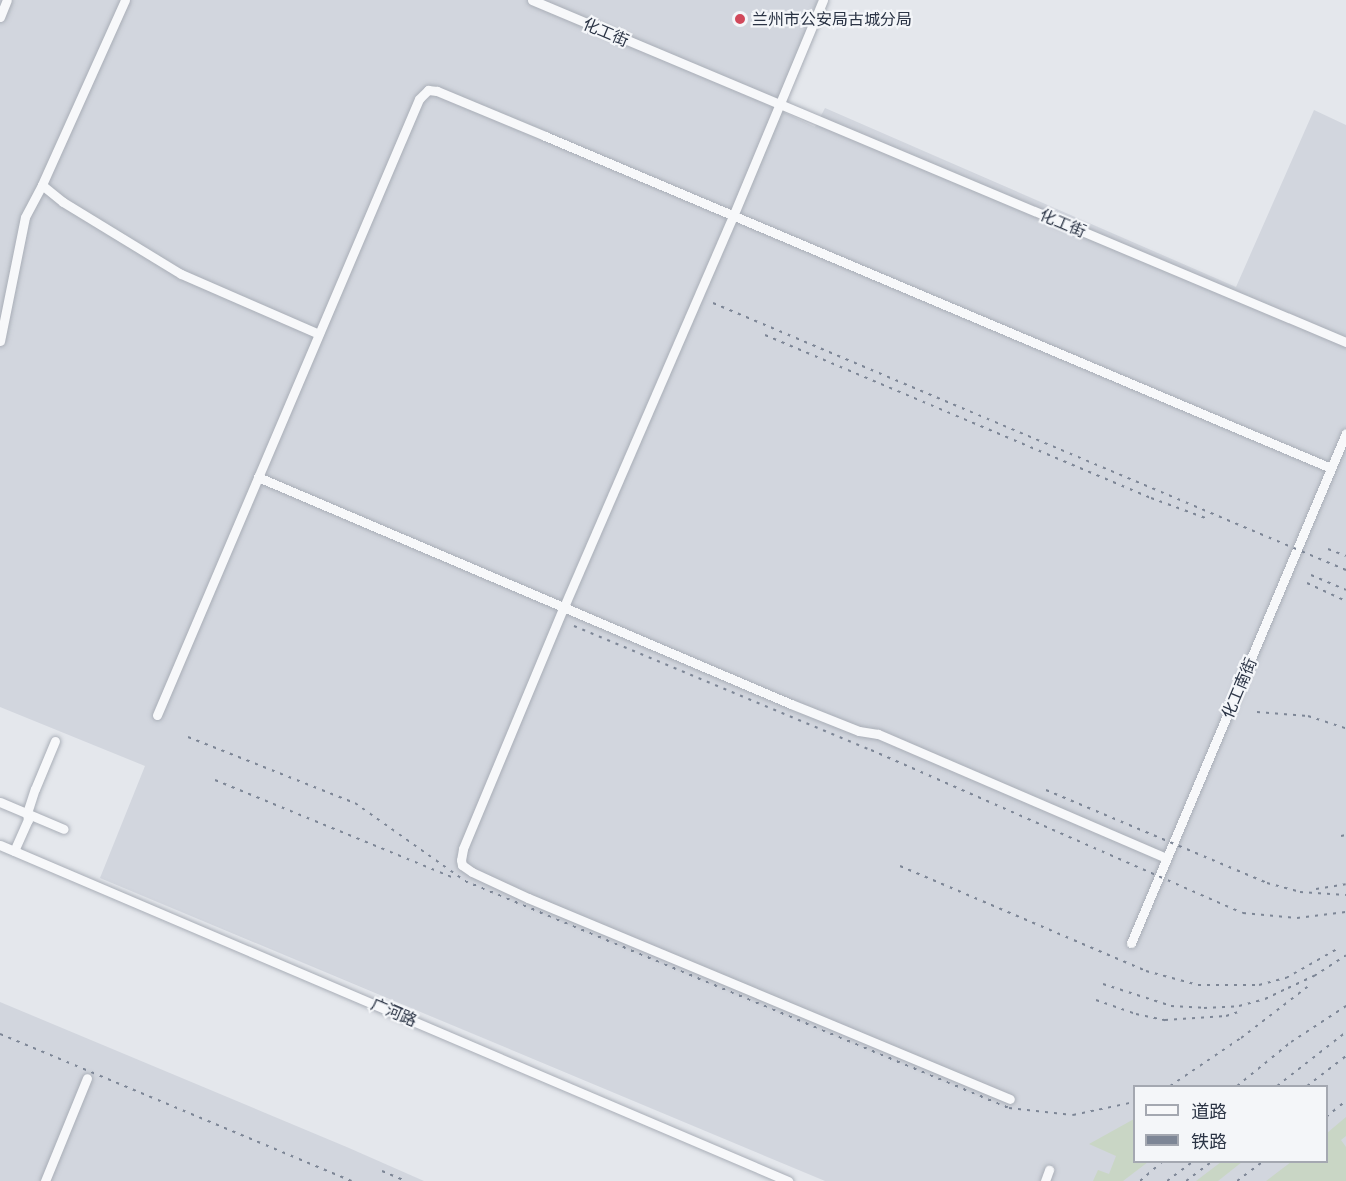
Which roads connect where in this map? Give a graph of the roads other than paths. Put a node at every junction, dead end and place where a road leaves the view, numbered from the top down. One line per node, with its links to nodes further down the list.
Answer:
1 (7, 0): 5 (street)
2 (125, 0): 7 (street)
3 (532, 0): 6 (street, 化工街)
4 (824, 0): 6 (street)
5 (0, 17)
6 (780, 105): 8 (street); 11 (street, 化工街)
7 (42, 185): 9 (street); 10 (street)
8 (733, 216): 9 (street); 13 (street); 15 (street)
9 (319, 334): 14 (street)
10 (0, 341)
11 (1346, 342)
12 (1346, 433): 13 (street, 化工南街)
13 (1331, 468): 23 (street, 化工南街)
14 (258, 477): 15 (street); 16 (street)
15 (564, 606): 23 (street); 26 (street)
16 (157, 716)
17 (55, 741): 19 (street)
18 (0, 802): 19 (street)
19 (27, 813): 20 (street); 22 (street)
20 (64, 829)
21 (0, 845): 22 (street, 广河路)
22 (14, 850): 29 (street, 广河路)
23 (1166, 858): 24 (street, 化工南街)
24 (1131, 943)
25 (87, 1078): 28 (street)
26 (1010, 1099)
27 (1049, 1170): 30 (street)
28 (45, 1181)
29 (788, 1181)
30 (1045, 1181)

